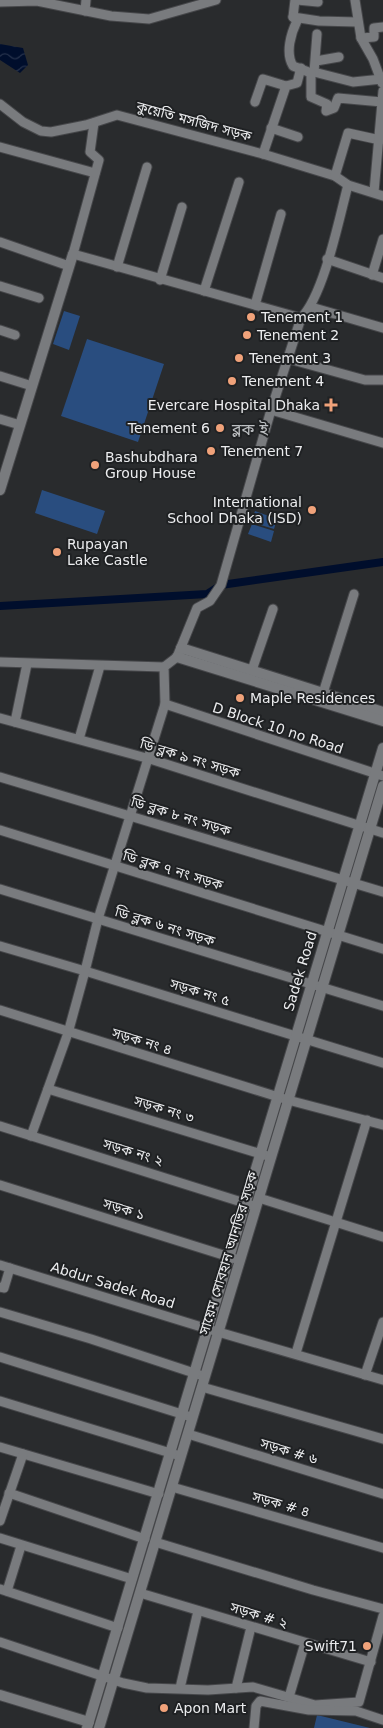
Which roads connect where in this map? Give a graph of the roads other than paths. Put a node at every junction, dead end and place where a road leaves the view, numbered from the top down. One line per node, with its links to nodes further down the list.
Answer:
1 (86, 0): 7 (street)
2 (216, 0): 7 (street)
3 (296, 0): 6 (street); 8 (street)
4 (355, 0): 9 (street)
5 (0, 2): 7 (street)
6 (318, 2)
7 (85, 10)
8 (293, 17): 9 (street); 17 (street)
9 (357, 22): 12 (street)
10 (383, 27): 12 (street)
11 (317, 34): 16 (street)
12 (361, 38): 15 (street)
13 (338, 57): 16 (street)
14 (383, 58): 15 (street)
15 (373, 59): 19 (street)
16 (316, 61): 18 (street)
17 (301, 68): 18 (street); 20 (street)
18 (313, 72): 19 (street); 23 (street)
19 (382, 82)
20 (286, 86): 22 (street); 26 (street)
21 (383, 91): 23 (street)
22 (255, 102)
23 (382, 102): 28 (street)
24 (0, 104): 25 (street, কুয়েতি মসজিদ সড়ক)
25 (94, 123): 30 (street, কুয়েতি মসজিদ সড়ক); 32 (street)
26 (271, 128): 27 (street); 30 (street)
27 (298, 137)
28 (380, 140): 33 (street); 36 (street)
29 (0, 147): 32 (street)
30 (263, 154): 33 (street, কুয়েতি মসজিদ সড়ক)
31 (146, 167): 44 (street)
32 (95, 174): 41 (street)
33 (335, 176): 35 (street, কুয়েতি মসজিদ সড়ক)
34 (239, 182): 49 (street)
35 (348, 185): 36 (street, কুয়েতি মসজিদ সড়ক); 42 (street)
36 (379, 194)
37 (182, 207): 47 (street)
38 (281, 214): 51 (street)
39 (383, 239): 45 (street)
40 (0, 242): 43 (street)
41 (73, 254): 43 (street); 44 (street)
42 (327, 259): 45 (street); 52 (street)
43 (69, 266): 60 (street)
44 (116, 267): 47 (street)
45 (372, 275): 46 (street)
46 (383, 278)
47 (160, 280): 49 (street)
48 (0, 286): 50 (street)
49 (204, 291): 51 (street)
50 (39, 298)
51 (255, 305): 53 (street)
52 (311, 307): 53 (street); 54 (street)
53 (301, 318): 57 (street)
54 (383, 328)
55 (0, 330): 56 (street)
56 (15, 334)
57 (289, 359): 59 (street); 61 (street)
58 (0, 376): 60 (street)
59 (383, 380)
60 (32, 386): 63 (street)
61 (271, 410): 64 (street); 69 (street)
62 (0, 419): 63 (street)
63 (20, 425): 65 (street)
64 (383, 443)
65 (3, 467): 66 (street)
66 (0, 490)
67 (354, 594): 75 (street)
68 (273, 609): 74 (street)
69 (179, 653): 73 (street); 74 (street); 79 (street)
70 (0, 662): 71 (street)
71 (27, 664): 72 (street); 80 (street)
72 (100, 666): 73 (street); 81 (street)
73 (164, 667): 76 (street)
74 (252, 670): 75 (street)
75 (323, 693): 77 (street)
76 (165, 704): 83 (street); 84 (street, D Block 10 no Road)
77 (383, 712)
78 (0, 718): 80 (street, ডি ব্লক ৯ নং সড়ক)
79 (383, 721)
80 (15, 722): 81 (street, ডি ব্লক ৯ নং সড়ক)
81 (78, 739): 83 (street, ডি ব্লক ৯ নং সড়ক)
82 (383, 748): 84 (street, Sadek Road)
83 (150, 758): 87 (street); 88 (street, ডি ব্লক ৯ নং সড়ক)
84 (379, 775): 88 (street, Sadek Road)
85 (0, 777): 87 (street, ডি ব্লক ৮ নং সড়ক)
86 (383, 786): 90 (street, সায়েম সোবহান আনভির সড়ক)
87 (132, 815): 92 (street); 93 (street, ডি ব্লক ৮ নং সড়ক)
88 (359, 826): 90 (street, ডি ব্লক ৯ নং সড়ক); 93 (street, Sadek Road)
89 (0, 830): 92 (street, ডি ব্লক ৭ নং সড়ক)
90 (370, 830): 91 (street, ডি ব্লক ৯ নং সড়ক); 94 (street, সায়েম সোবহান আনভির সড়ক)
91 (383, 833)
92 (115, 867): 97 (street); 98 (street, ডি ব্লক ৭ নং সড়ক)
93 (342, 880): 94 (street, ডি ব্লক ৮ নং সড়ক); 98 (street, Sadek Road)
94 (354, 884): 96 (street, ডি ব্লক ৮ নং সড়ক); 99 (street, সায়েম সোবহান আনভির সড়ক)
95 (0, 890): 97 (street, ডি ব্লক ৬ নং সড়ক)
96 (383, 892)
97 (98, 919): 102 (street); 103 (street, ডি ব্লক ৬ নং সড়ক)
98 (326, 932): 99 (street, ডি ব্লক ৭ নং সড়ক); 103 (street, Sadek Road)
99 (338, 936): 101 (street, ডি ব্লক ৭ নং সড়ক); 104 (street, সায়েম সোবহান আনভির সড়ক)
100 (0, 946): 102 (street, সড়ক নং ৫)
101 (383, 948)
102 (85, 972): 107 (street); 108 (street, সড়ক নং ৫)
103 (310, 985): 104 (street, ডি ব্লক ৬ নং সড়ক); 108 (street, Sadek Road)
104 (322, 988): 105 (street, ডি ব্লক ৬ নং সড়ক); 109 (street, সায়েম সোবহান আনভির সড়ক)
105 (383, 1006)
106 (0, 1010): 107 (street, সড়ক নং ৪)
107 (68, 1033): 111 (street); 112 (street, সড়ক নং ৪)
108 (295, 1036): 109 (street, সড়ক নং ৫); 112 (street, Sadek Road)
109 (306, 1039): 110 (street, সড়ক নং ৫); 113 (street, সায়েম সোবহান আনভির সড়ক)
110 (383, 1063)
111 (48, 1089): 117 (street); 118 (street, সড়ক নং ৩)
112 (277, 1097): 113 (street, সড়ক নং ৪); 118 (street, Sadek Road)
113 (288, 1100): 114 (street, সড়ক নং ৪); 119 (street, সায়েম সোবহান আনভির সড়ক)
114 (367, 1120): 115 (street, সড়ক নং ৪); 123 (street)
115 (383, 1125)
116 (0, 1126): 117 (street, সড়ক নং ২)
117 (31, 1136): 122 (street, সড়ক নং ২)
118 (260, 1153): 119 (street, সড়ক নং ৩); 122 (street, Sadek Road)
119 (271, 1157): 121 (street, সায়েম সোবহান আনভির সড়ক)
120 (0, 1185): 125 (street, সড়ক ১)
121 (258, 1202): 122 (street, সড়ক নং ২); 123 (street, সড়ক নং ২); 126 (street, সায়েম সোবহান আনভির সড়ক)
122 (246, 1203): 125 (street, সায়েম সোবহান আনভির সড়ক)
123 (335, 1222): 124 (street, সড়ক নং ২); 134 (street)
124 (383, 1237)
125 (230, 1257): 126 (street, সড়ক ১); 132 (street, সায়েম সোবহান আনভির সড়ক)
126 (240, 1260): 133 (street, সায়েম সোবহান আনভির সড়ক)
127 (0, 1265): 128 (street, Abdur Sadek Road)
128 (10, 1268): 129 (street); 132 (street, Abdur Sadek Road)
129 (0, 1287)
130 (0, 1312): 136 (street)
131 (383, 1322): 137 (street)
132 (208, 1329): 133 (street, Abdur Sadek Road); 136 (street, সায়েম সোবহান আনভির সড়ক)
133 (218, 1332): 134 (street, Abdur Sadek Road); 139 (street, সায়েম সোবহান আনভির সড়ক)
134 (296, 1353): 137 (street, Abdur Sadek Road)
135 (0, 1357): 141 (street)
136 (194, 1374): 139 (street); 141 (street, সায়েম সোবহান আনভির সড়ক)
137 (365, 1374): 138 (street, Abdur Sadek Road)
138 (383, 1380)
139 (203, 1382): 142 (street, সায়েম সোবহান আনভির সড়ক); 144 (street)
140 (0, 1401): 147 (street)
141 (182, 1414): 142 (street); 147 (street, সায়েম সোবহান আনভির সড়ক)
142 (193, 1417): 143 (street, সায়েম সোবহান আনভির সড়ক)
143 (188, 1434): 147 (street, সায়েম সোবহান আনভির সড়ক); 151 (street, সড়ক # ৬)
144 (383, 1439)
145 (0, 1447): 146 (street)
146 (23, 1454): 149 (street); 150 (street)
147 (176, 1455): 148 (street, সায়েম সোবহান আনভির সড়ক); 150 (street, সায়েম সোবহান আনভির সড়ক)
148 (172, 1486): 154 (street, সায়েম সোবহান আনভির সড়ক); 156 (street, সড়ক # ৪)
149 (9, 1494): 152 (street); 154 (street)
150 (159, 1494): 154 (street, সায়েম সোবহান আনভির সড়ক)
151 (383, 1494)
152 (0, 1521)
153 (0, 1538): 155 (street)
154 (150, 1541): 157 (street, সায়েম সোবহান আনভির সড়ক); 159 (street, সায়েম সোবহান আনভির সড়ক); 160 (street)
155 (21, 1546): 157 (street); 158 (street)
156 (383, 1548)
157 (132, 1579): 164 (street, সায়েম সোবহান আনভির সড়ক)
158 (3, 1590): 164 (street)
159 (140, 1593): 161 (street, সড়ক # ২); 168 (street, সায়েম সোবহান আনভির সড়ক)
160 (383, 1608)
161 (198, 1611): 163 (street, সড়ক # ২); 169 (street)
162 (383, 1616): 167 (street)
163 (251, 1627): 166 (street, সড়ক # ২); 170 (street)
164 (118, 1628): 168 (street, সায়েম সোবহান আনভির সড়ক)
165 (0, 1642): 168 (street)
166 (305, 1643): 167 (street, সড়ক # ২); 172 (street)
167 (371, 1662): 172 (street)
168 (108, 1678): 169 (street); 175 (street, সায়েম সোবহান আনভির সড়ক)
169 (180, 1688): 170 (street)
170 (236, 1688): 172 (street)
171 (0, 1695): 175 (street)
172 (289, 1697)
173 (0, 1699): 175 (street)
174 (383, 1720): 176 (street)
175 (91, 1726)
176 (254, 1728)

